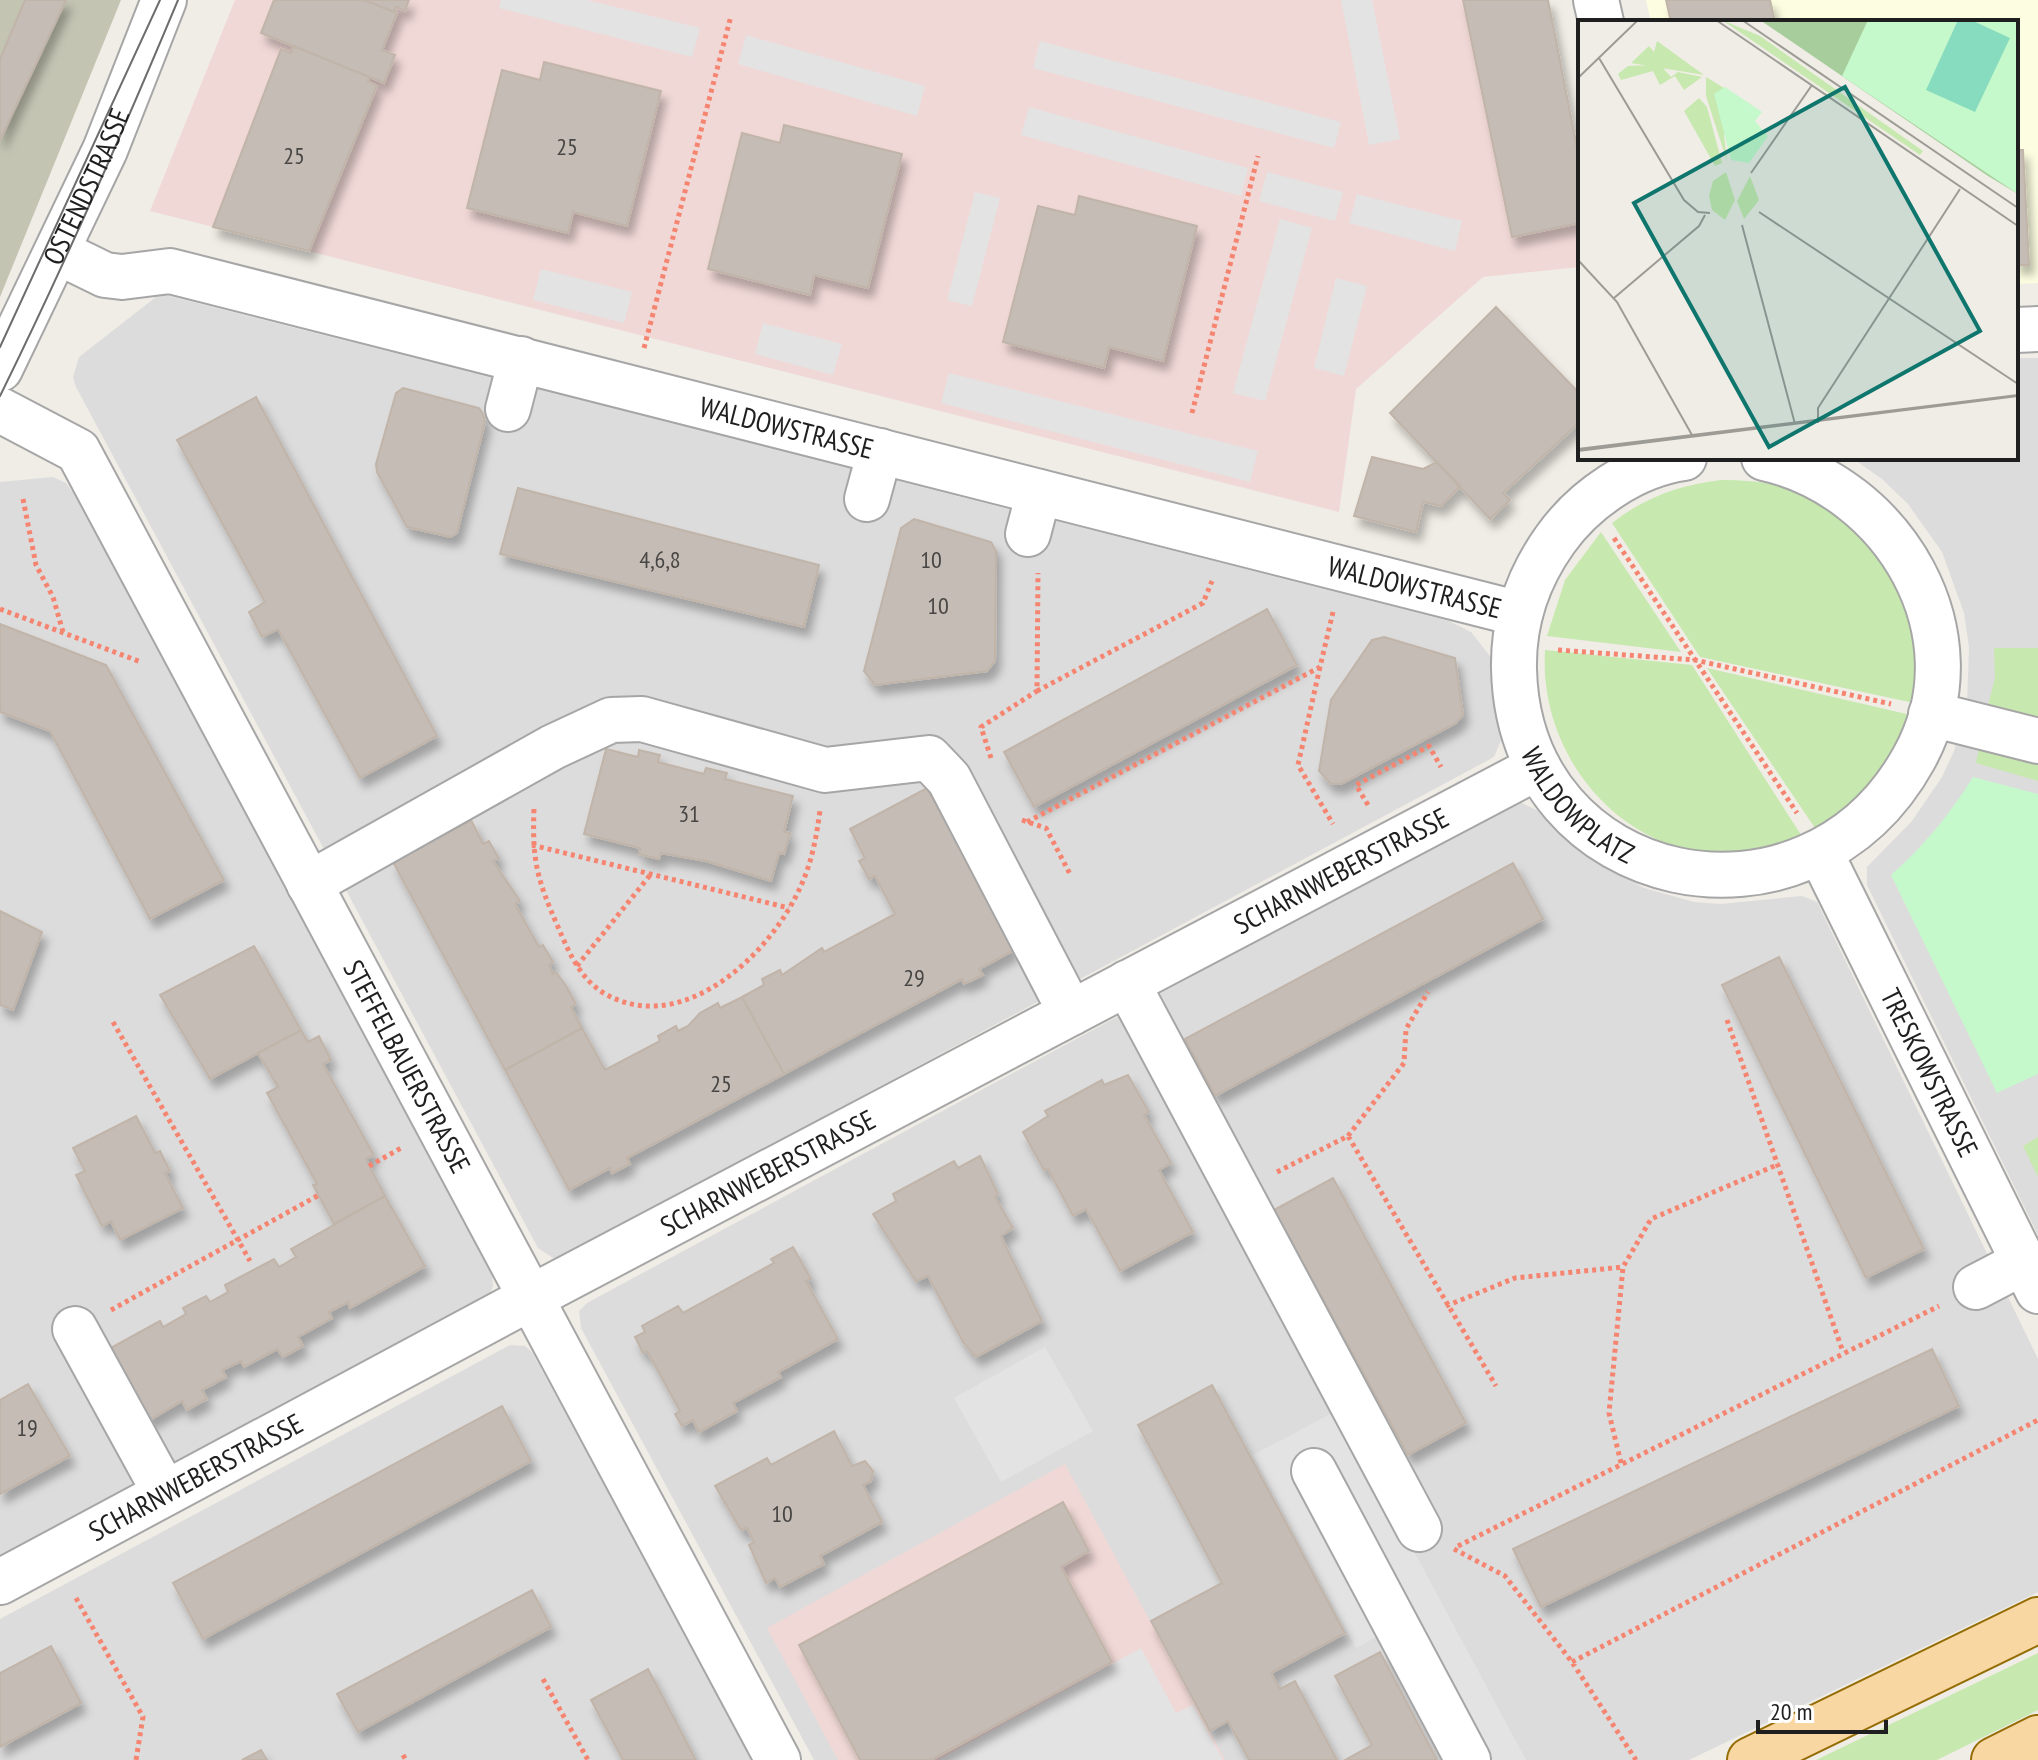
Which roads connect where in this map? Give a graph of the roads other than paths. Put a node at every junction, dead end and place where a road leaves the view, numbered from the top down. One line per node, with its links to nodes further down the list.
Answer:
1 (164, 0): 4 (street, OSTENDSTRASSE)
2 (1596, 0): 3 (street)
3 (1601, 20)
4 (58, 252): 7 (street, WALDOWSTRASSE); 8 (street, OSTENDSTRASSE)
5 (2038, 329): 6 (street)
6 (2018, 330)
7 (521, 359): 9 (street); 11 (street, WALDOWSTRASSE)
8 (0, 369)
9 (508, 409)
10 (0, 410): 22 (street, STEFFELBAUERSTRASSE)
11 (880, 451): 14 (street, WALDOWSTRASSE); 15 (street)
12 (1677, 460): 17 (street, WALDOWPLATZ)
13 (1770, 460): 18 (street, WALDOWPLATZ)
14 (1039, 492): 16 (street); 17 (street, WALDOWSTRASSE)
15 (867, 499)
16 (1033, 546)
17 (1520, 614): 20 (street, WALDOWPLATZ)
18 (1931, 714): 19 (street); 21 (street, WALDOWPLATZ)
19 (2038, 741)
20 (1538, 767): 21 (street, WALDOWPLATZ); 23 (street, SCHARNWEBERSTRASSE)
21 (1821, 854): 25 (street, TRESKOWSTRASSE)
22 (309, 884): 24 (street); 27 (street, STEFFELBAUERSTRASSE)
23 (1127, 983): 24 (street, SCHARNWEBERSTRASSE); 31 (street)
24 (1071, 1013): 27 (street, SCHARNWEBERSTRASSE)
25 (2027, 1251): 26 (street)
26 (1976, 1287)
27 (530, 1298): 30 (street, SCHARNWEBERSTRASSE); 35 (street, STEFFELBAUERSTRASSE)
28 (75, 1329): 30 (street)
29 (1314, 1471): 36 (street)
30 (165, 1493): 32 (street, SCHARNWEBERSTRASSE)
31 (1436, 1539)
32 (0, 1582)
33 (2038, 1620): 37 (main road)
34 (2038, 1738): 38 (main road)
35 (778, 1760)
36 (1468, 1760)
37 (1750, 1760)
38 (1994, 1760)

